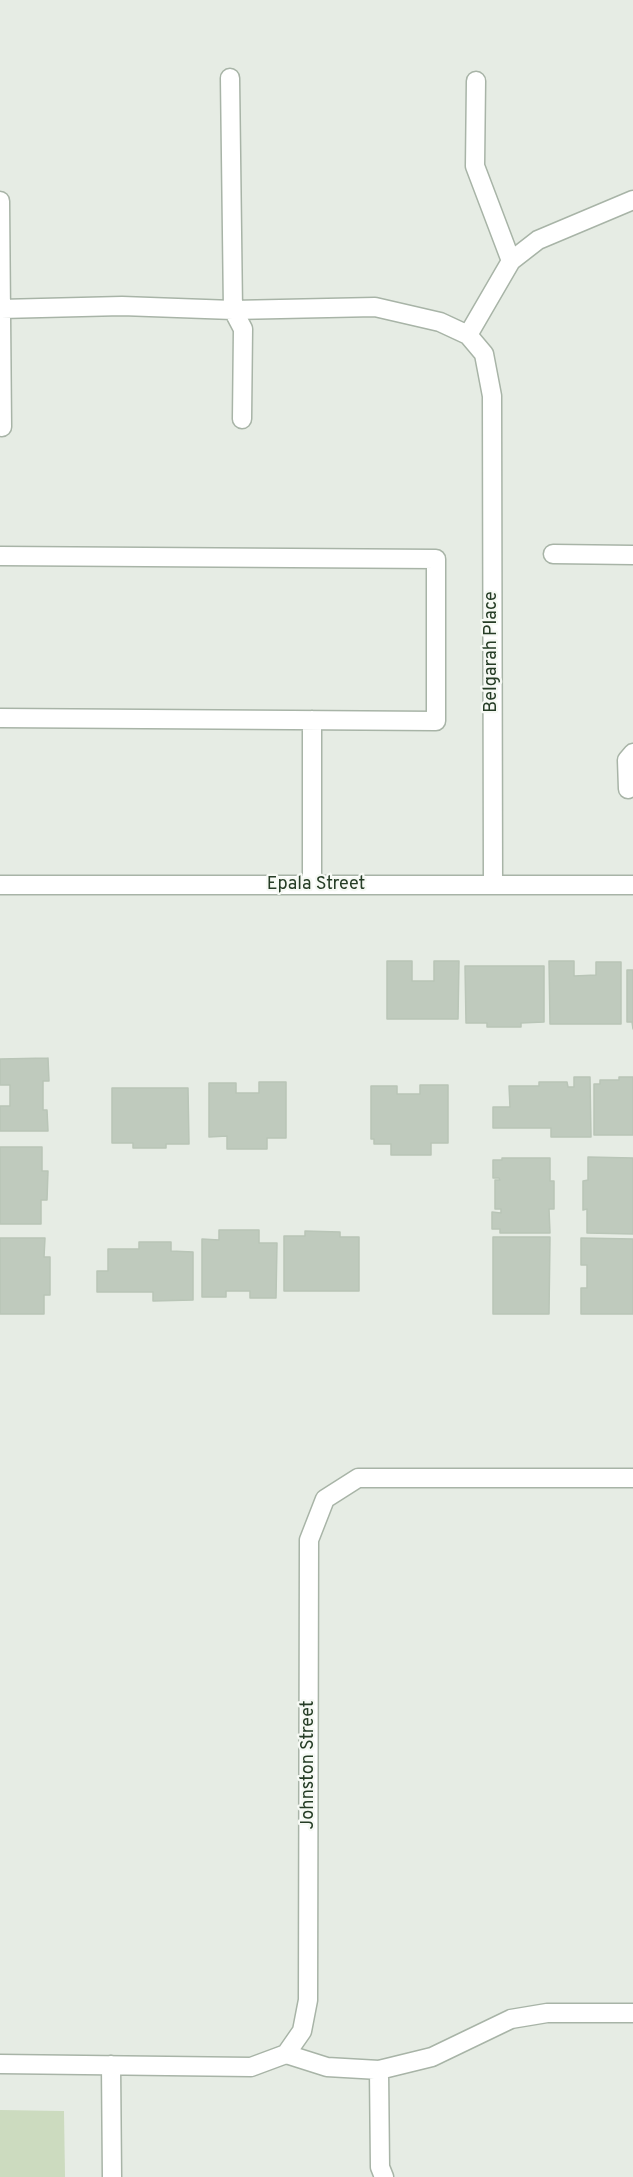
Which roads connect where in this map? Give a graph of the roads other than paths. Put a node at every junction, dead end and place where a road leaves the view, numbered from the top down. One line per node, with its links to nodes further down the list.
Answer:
1 (230, 78): 7 (street)
2 (476, 81): 5 (street)
3 (633, 200): 5 (street)
4 (0, 201): 6 (street)
5 (511, 261): 8 (street)
6 (1, 309): 7 (street); 10 (street)
7 (233, 310): 8 (street); 9 (street)
8 (468, 335): 20 (street, Belgarah Place)
9 (242, 419)
10 (2, 427)
11 (553, 554): 12 (street)
12 (633, 555)
13 (0, 556): 15 (street)
14 (0, 718): 15 (street)
15 (312, 720): 19 (street)
16 (633, 753): 17 (street)
17 (628, 789)
18 (0, 885): 19 (street, Epala Street)
19 (312, 885): 20 (street, Epala Street)
20 (493, 885): 21 (street, Epala Street)
21 (633, 885)
22 (633, 1478): 24 (street, Johnston Street)
23 (633, 2013): 27 (street)
24 (286, 2054): 26 (street); 27 (street)
25 (0, 2064): 26 (street)
26 (111, 2065): 28 (street)
27 (379, 2070): 29 (street)
28 (112, 2177)
29 (384, 2177)

